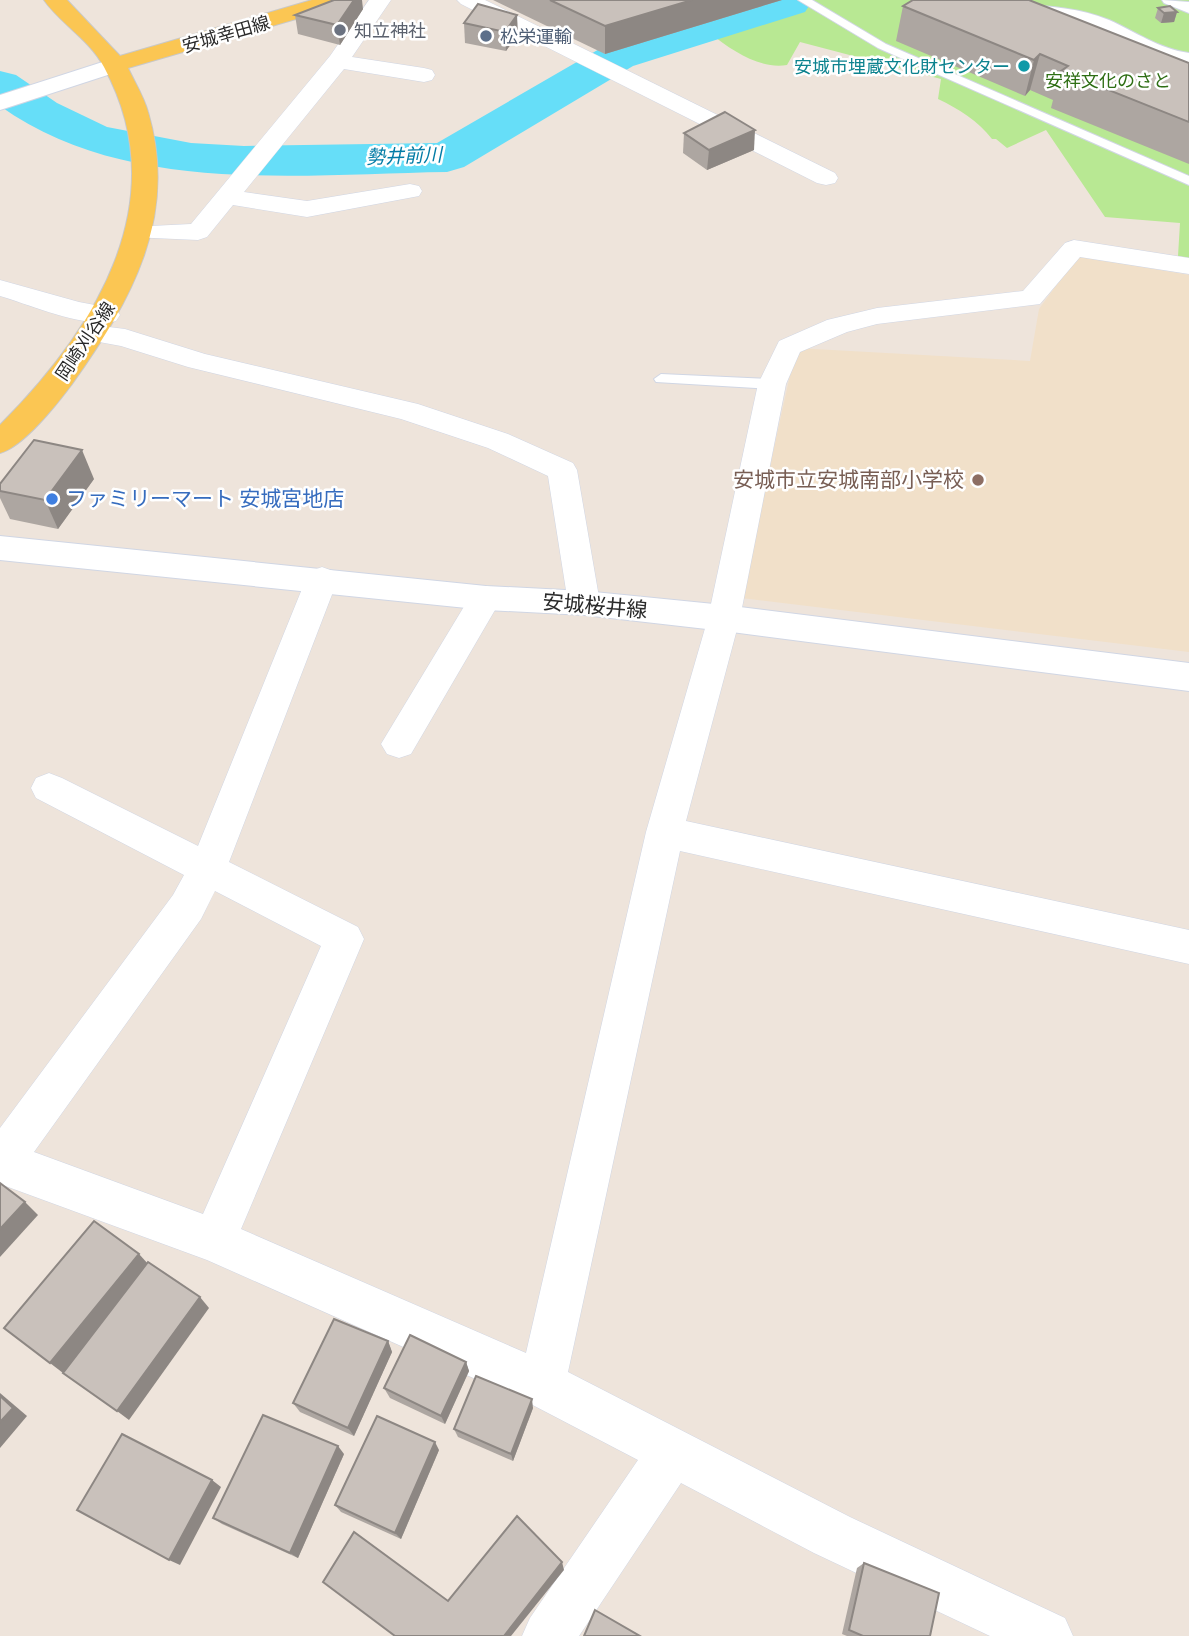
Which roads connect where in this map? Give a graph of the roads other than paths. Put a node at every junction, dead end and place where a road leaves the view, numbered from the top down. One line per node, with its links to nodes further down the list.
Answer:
1 (55, 0): 15 (main road, 岡崎刈谷線)
2 (336, 0): 15 (main road, 安城幸田線)
3 (380, 0): 14 (street)
4 (468, 0): 18 (street)
5 (804, 0): 19 (lane)
6 (1170, 0): 7 (street)
7 (1189, 8)
8 (1088, 18): 9 (street); 10 (street); 11 (street)
9 (1008, 19)
10 (1072, 34)
11 (1129, 34): 12 (street); 13 (street)
12 (1100, 45)
13 (1189, 58)
14 (338, 61): 16 (street); 21 (street)
15 (115, 65): 17 (main road); 22 (main road, 岡崎刈谷線)
16 (424, 75)
17 (0, 103)
18 (826, 178)
19 (1189, 181)
20 (410, 191): 21 (street)
21 (229, 197): 22 (street)
22 (141, 232): 25 (main road, 岡崎刈谷線)
23 (1189, 266): 27 (street)
24 (0, 288): 25 (street)
25 (99, 324): 28 (main road, 岡崎刈谷線); 32 (street)
26 (661, 379): 27 (lane)
27 (772, 384): 33 (street)
28 (0, 443)
29 (0, 548): 30 (main road, 安城桜井線)
30 (322, 579): 31 (main road, 安城桜井線); 38 (street)
31 (486, 598): 32 (main road, 安城桜井線); 35 (street)
32 (584, 603): 33 (main road, 安城桜井線)
33 (724, 618): 34 (main road, 安城桜井線); 37 (street)
34 (1189, 677)
35 (399, 744)
36 (49, 788): 38 (street)
37 (665, 832): 39 (street); 42 (street)
38 (206, 870): 40 (street); 41 (street)
39 (1189, 947)
40 (0, 1162): 41 (street)
41 (214, 1240): 42 (street)
42 (542, 1384): 43 (street)
43 (674, 1451): 44 (street); 45 (street)
44 (548, 1636)
45 (1047, 1636)

